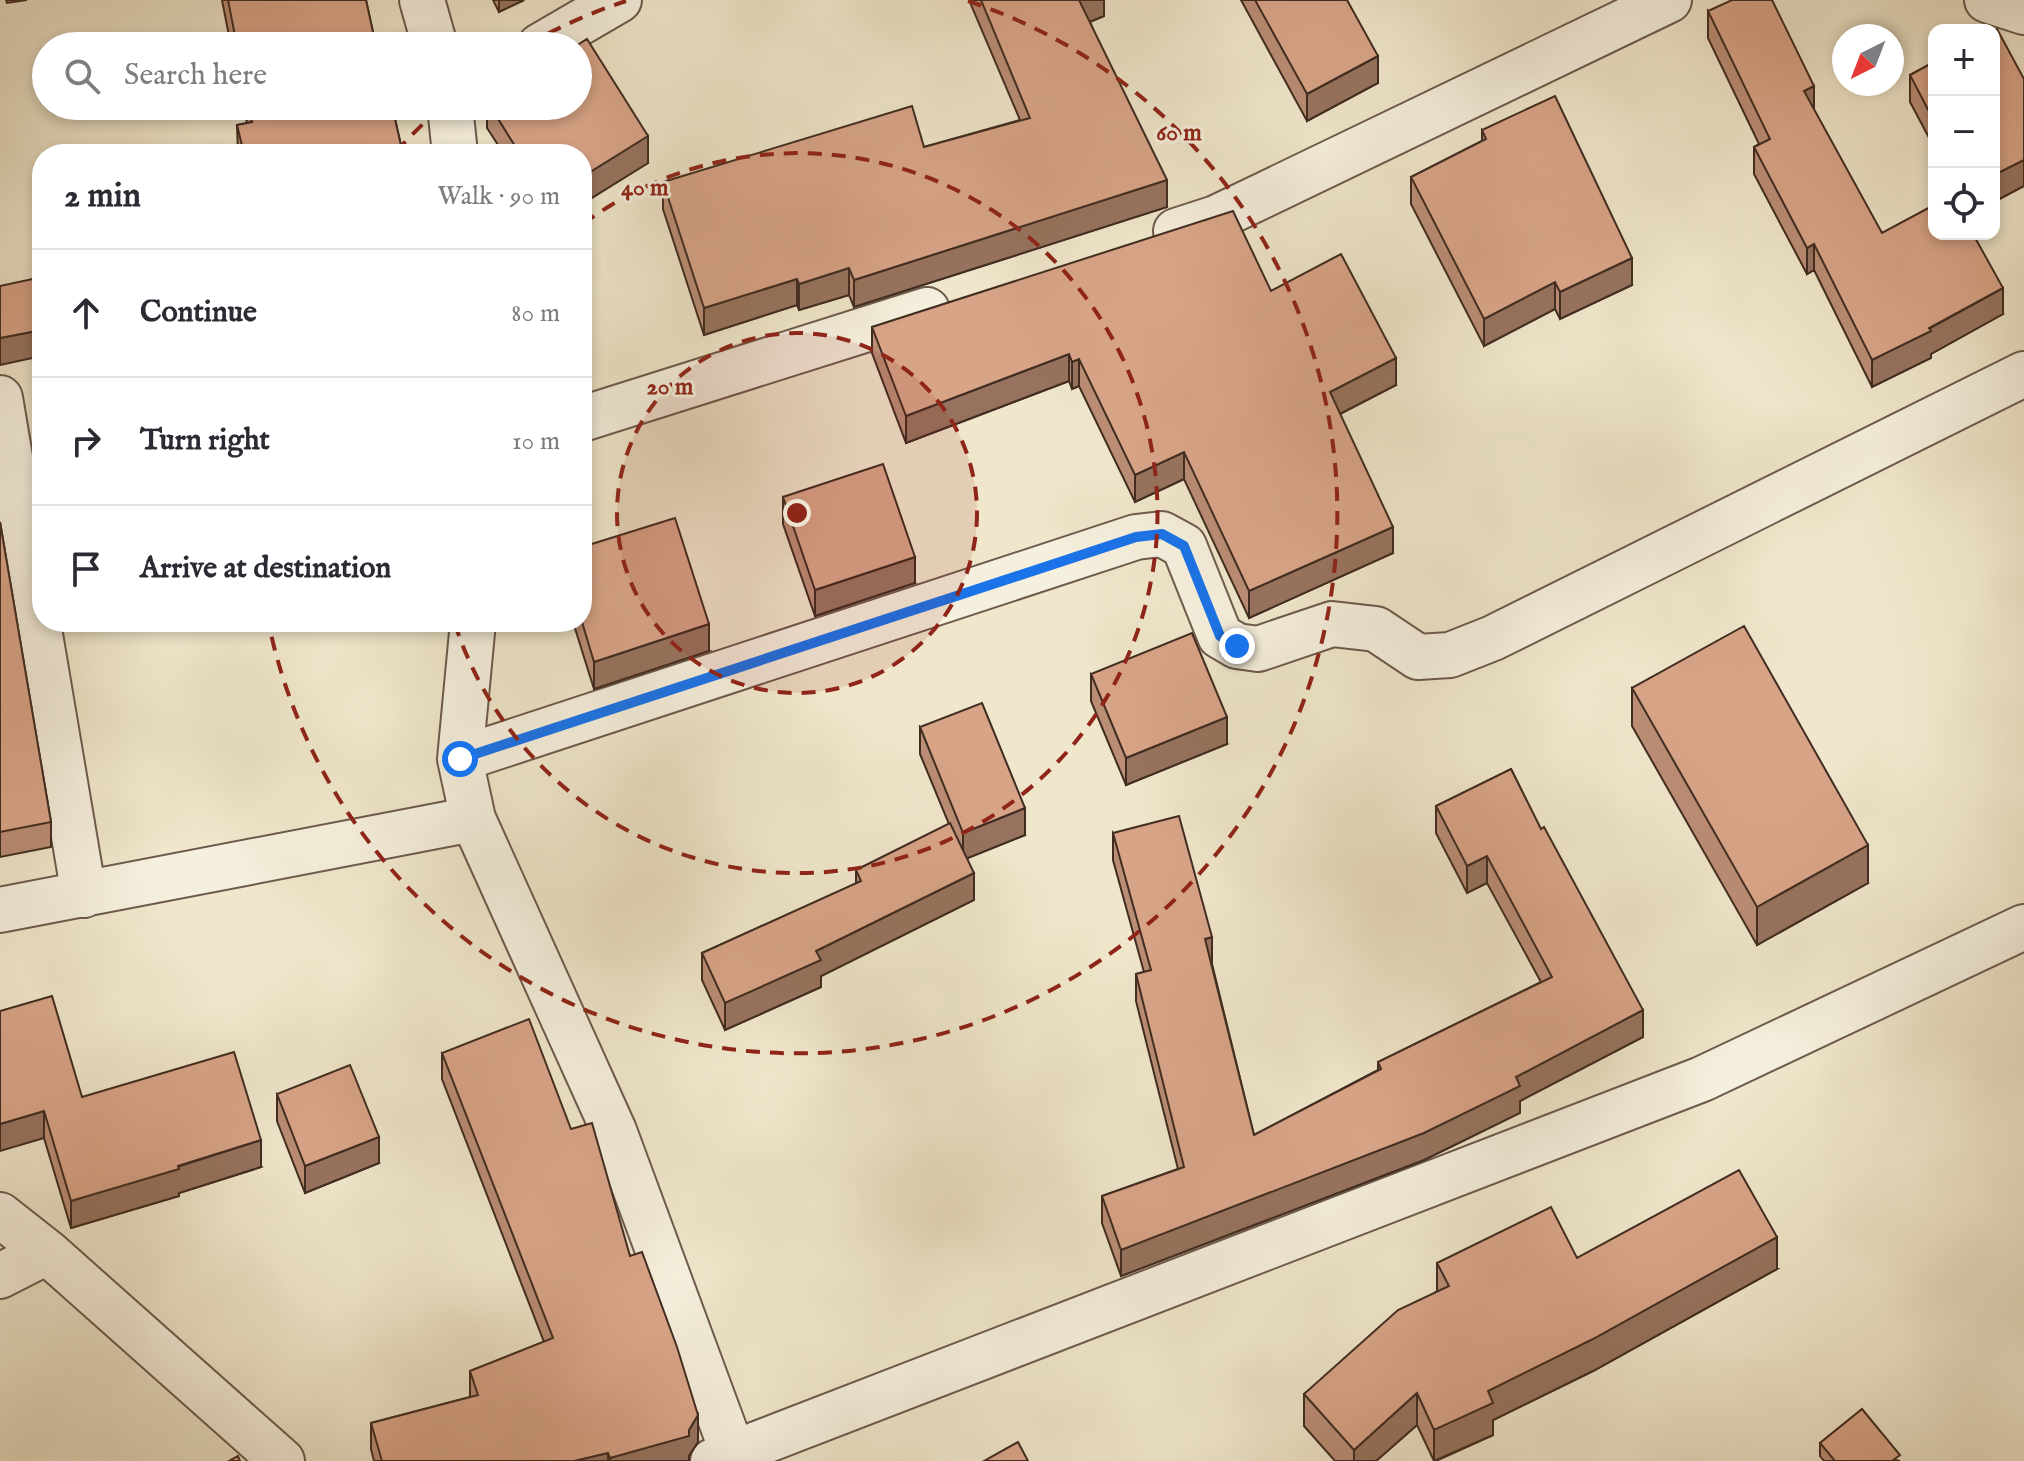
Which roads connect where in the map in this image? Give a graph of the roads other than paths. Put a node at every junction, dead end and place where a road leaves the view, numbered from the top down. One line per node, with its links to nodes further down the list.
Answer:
1 (422, 0): 6 (street)
2 (619, 0): 7 (street)
3 (1669, 0): 10 (street)
4 (1987, 0): 5 (street)
5 (2024, 12)
6 (431, 32)
7 (564, 32)
8 (451, 120): 9 (street)
9 (454, 144)
10 (1141, 242)
11 (959, 299): 14 (street)
12 (2024, 374): 18 (street)
13 (0, 398): 15 (street)
14 (592, 416)
15 (32, 587)
16 (40, 632): 20 (street)
17 (472, 632): 18 (street)
18 (460, 759): 19 (street)
19 (473, 819): 20 (street); 26 (street)
20 (84, 895): 21 (street)
21 (0, 910)
22 (2024, 927): 26 (street)
23 (0, 1215): 24 (street)
24 (47, 1252): 25 (street); 27 (street)
25 (0, 1276)
26 (723, 1457)
27 (282, 1461)

